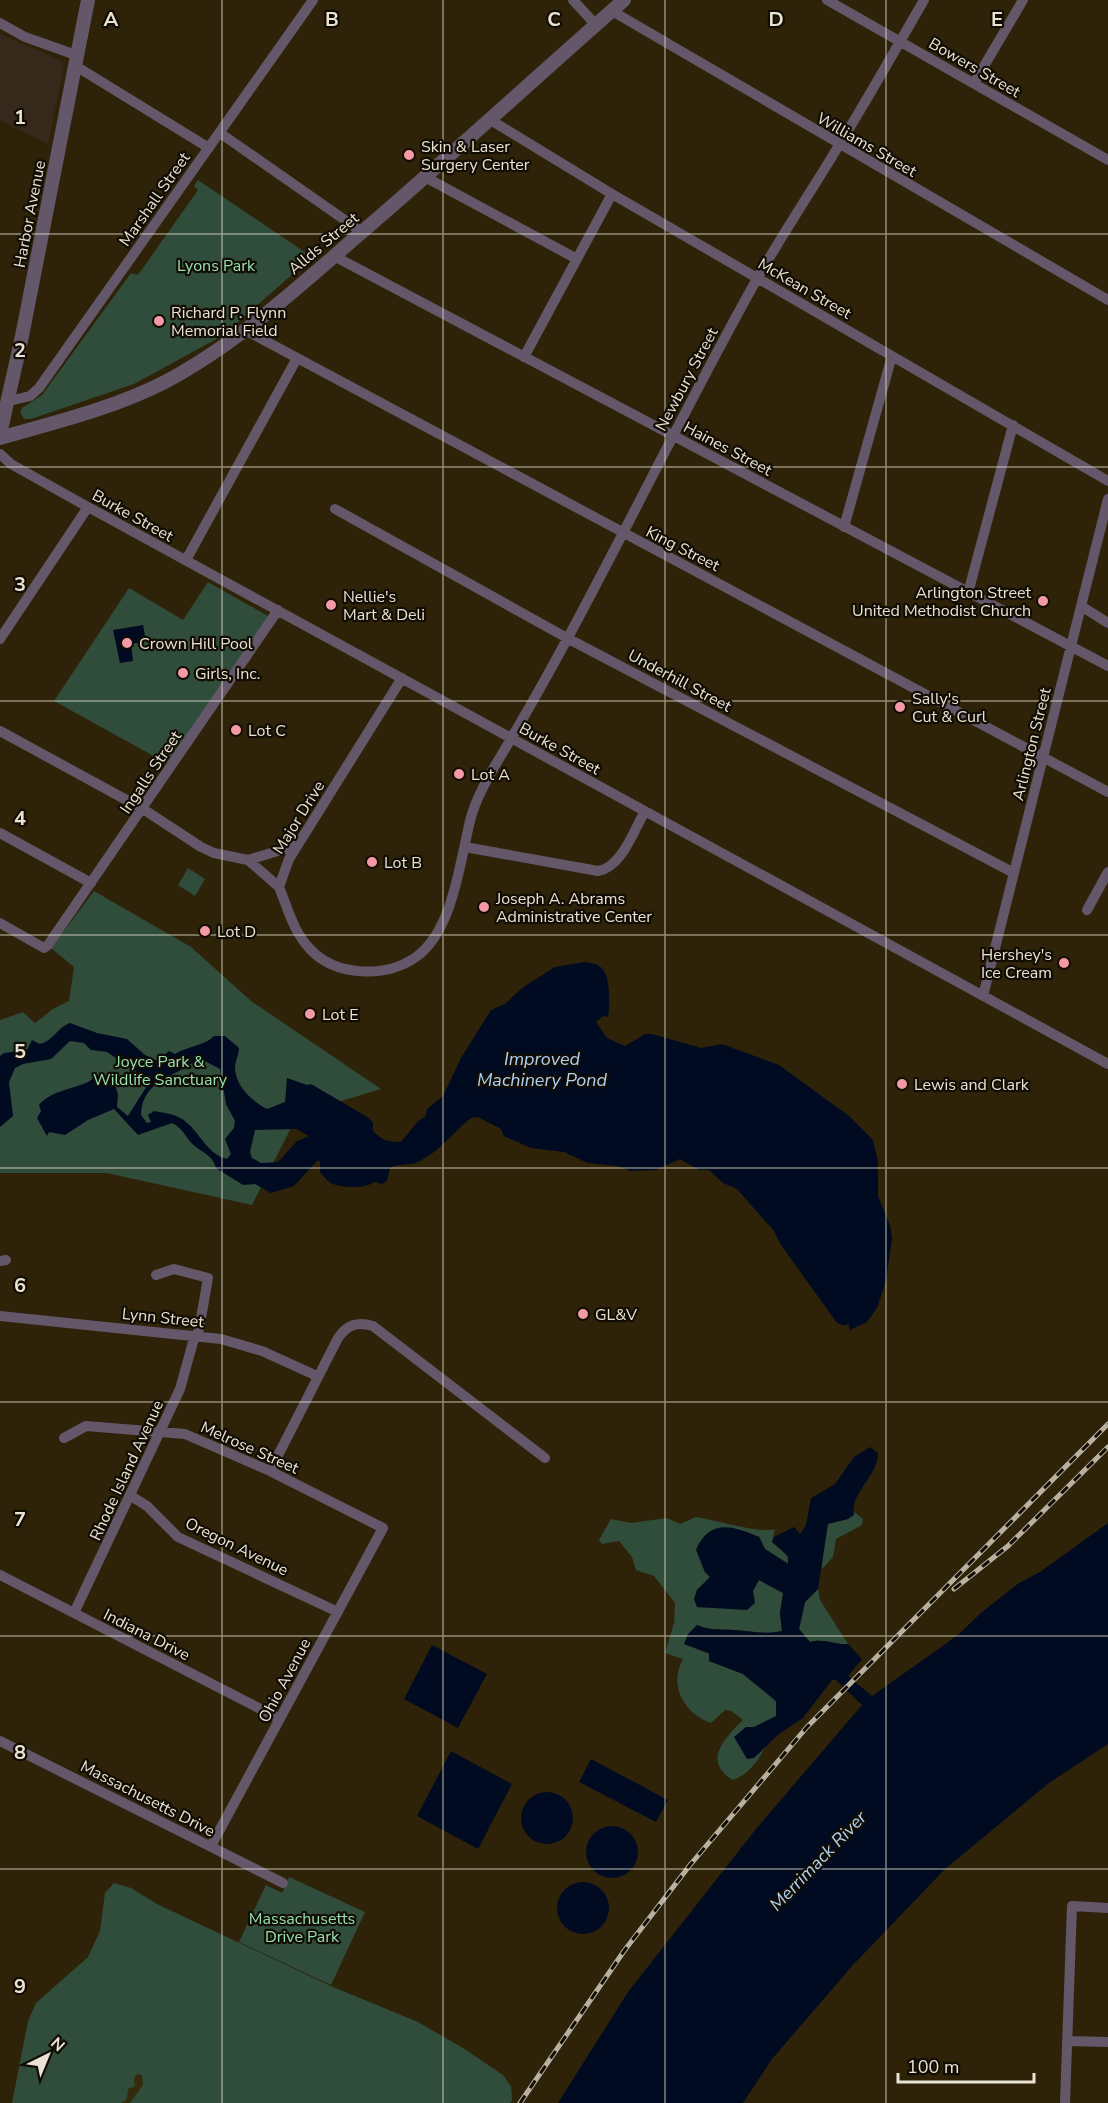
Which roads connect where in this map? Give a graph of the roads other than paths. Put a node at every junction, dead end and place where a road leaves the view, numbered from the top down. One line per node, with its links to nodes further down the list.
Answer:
1 (88, 0): 12 (street, Harbor Avenue)
2 (313, 0): 15 (street, Marshall Street)
3 (573, 0): 10 (street)
4 (624, 0): 8 (street, Allds Street)
5 (828, 0): 11 (street, Bowers Street)
6 (924, 0): 11 (street, Newbury Street)
7 (1023, 0): 13 (street)
8 (612, 11): 10 (street, Allds Street); 16 (street, Williams Street)
9 (0, 23): 12 (street)
10 (596, 25): 14 (street, Allds Street)
11 (900, 41): 13 (street, Bowers Street); 16 (street, Newbury Street)
12 (75, 60): 17 (street); 30 (street, Harbor Avenue)
13 (974, 83): 18 (street, Bowers Street)
14 (489, 120): 19 (street, Allds Street); 20 (street, McKean Street)
15 (220, 133): 17 (street, Marshall Street); 21 (street)
16 (839, 145): 24 (street, Newbury Street); 25 (street, Williams Street)
17 (209, 148): 30 (street, Marshall Street)
18 (1108, 160)
19 (424, 177): 21 (street, Allds Street); 23 (street)
20 (612, 194): 23 (street); 24 (street, McKean Street)
21 (362, 232): 22 (street, Allds Street)
22 (334, 256): 26 (street, Allds Street); 28 (street, Haines Street)
23 (576, 259): 28 (street)
24 (758, 278): 27 (street, McKean Street); 33 (street, Newbury Street)
25 (1108, 300)
26 (245, 330): 29 (street, King Street); 34 (street, Allds Street)
27 (892, 356): 31 (street, McKean Street); 40 (street)
28 (524, 357): 33 (street, Haines Street)
29 (296, 360): 41 (street, King Street); 42 (street)
30 (9, 401): 32 (street, Harbor Avenue)
31 (1013, 425): 36 (street, McKean Street); 43 (street)
32 (0, 434)
33 (673, 436): 40 (street, Haines Street); 41 (street, Newbury Street)
34 (0, 438)
35 (0, 454): 38 (street, Burke Street)
36 (1108, 481)
37 (1108, 499): 44 (street, Arlington Street)
38 (88, 507): 42 (street, Burke Street); 48 (street)
39 (335, 509): 47 (street, Underhill Street)
40 (844, 527): 43 (street, Haines Street)
41 (621, 532): 47 (street, Newbury Street); 54 (street, King Street)
42 (186, 560): 45 (street, Burke Street)
43 (968, 593): 49 (street, Haines Street)
44 (1081, 606): 46 (street); 49 (street, Arlington Street)
45 (278, 610): 51 (street, Burke Street); 56 (street, Ingalls Street)
46 (1108, 622)
47 (567, 638): 53 (street, Newbury Street); 63 (street, Underhill Street)
48 (0, 639)
49 (1070, 648): 50 (street, Haines Street); 54 (street, Arlington Street)
50 (1108, 666)
51 (402, 678): 53 (street, Burke Street); 59 (street, Major Drive)
52 (0, 731): 56 (street)
53 (511, 738): 57 (street, Burke Street); 60 (street)
54 (1043, 757): 55 (street, King Street); 63 (street, Arlington Street)
55 (1108, 792)
56 (143, 809): 61 (street); 64 (street, Ingalls Street)
57 (645, 811): 60 (street); 68 (street, Burke Street)
58 (0, 833): 64 (street)
59 (297, 845): 61 (street); 65 (street, Major Drive)
60 (465, 847): 65 (street)
61 (248, 860): 65 (street)
62 (1108, 872): 66 (street)
63 (1014, 873): 68 (street, Arlington Street)
64 (91, 883): 67 (street, Ingalls Street)
65 (279, 887)
66 (1087, 910)
67 (0, 923)
68 (983, 996): 69 (street, Burke Street)
69 (1108, 1064)
70 (156, 1275): 72 (street, Rhode Island Avenue)
71 (0, 1316): 72 (street, Lynn Street)
72 (196, 1335): 73 (street, Lynn Street); 74 (street, Rhode Island Avenue)
73 (317, 1376): 76 (street); 77 (street)
74 (162, 1432): 75 (street, Melrose Street); 77 (street, Melrose Street); 78 (street, Rhode Island Avenue)
75 (63, 1438)
76 (545, 1458)
77 (270, 1472): 79 (street, Melrose Street)
78 (131, 1496): 81 (street, Oregon Avenue); 82 (street, Rhode Island Avenue)
79 (383, 1528): 81 (street, Ohio Avenue)
80 (0, 1575): 82 (street, Indiana Drive)
81 (338, 1612): 83 (street, Ohio Avenue)
82 (74, 1613): 83 (street, Indiana Drive)
83 (280, 1719): 85 (street, Ohio Avenue)
84 (0, 1741): 85 (street, Massachusetts Drive)
85 (211, 1846): 86 (street, Massachusetts Drive)
86 (284, 1882)
87 (1108, 1908): 88 (street)
88 (1067, 2041): 89 (street); 90 (street)
89 (1108, 2042)
90 (1065, 2103)

